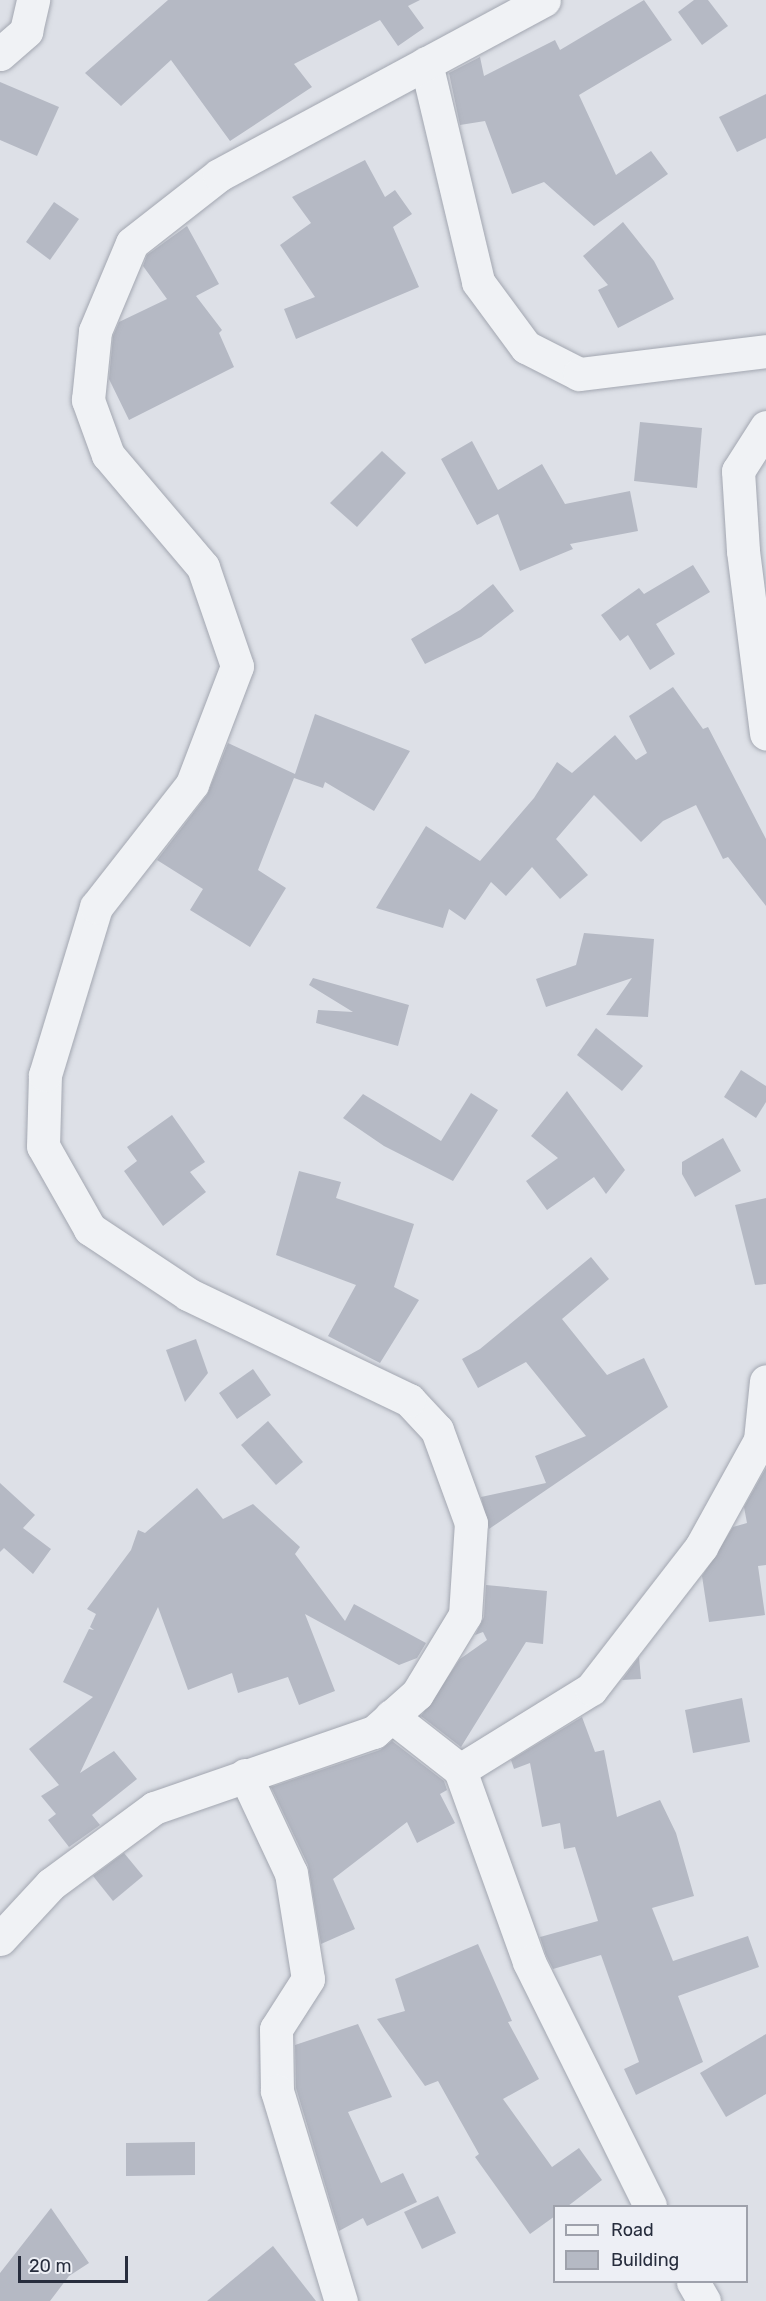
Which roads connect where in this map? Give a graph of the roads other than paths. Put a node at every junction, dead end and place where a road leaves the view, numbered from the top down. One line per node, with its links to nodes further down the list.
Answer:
1 (33, 0): 3 (street)
2 (544, 0): 4 (street)
3 (0, 54)
4 (426, 63): 5 (street); 9 (street)
5 (762, 358)
6 (766, 428): 7 (street)
7 (766, 734)
8 (766, 1381): 10 (street)
9 (391, 1716): 10 (street); 11 (street)
10 (460, 1770): 13 (street)
11 (245, 1774): 12 (street); 15 (street)
12 (0, 1939)
13 (650, 2205)
14 (694, 2283): 16 (street)
15 (341, 2301)
16 (704, 2301)

